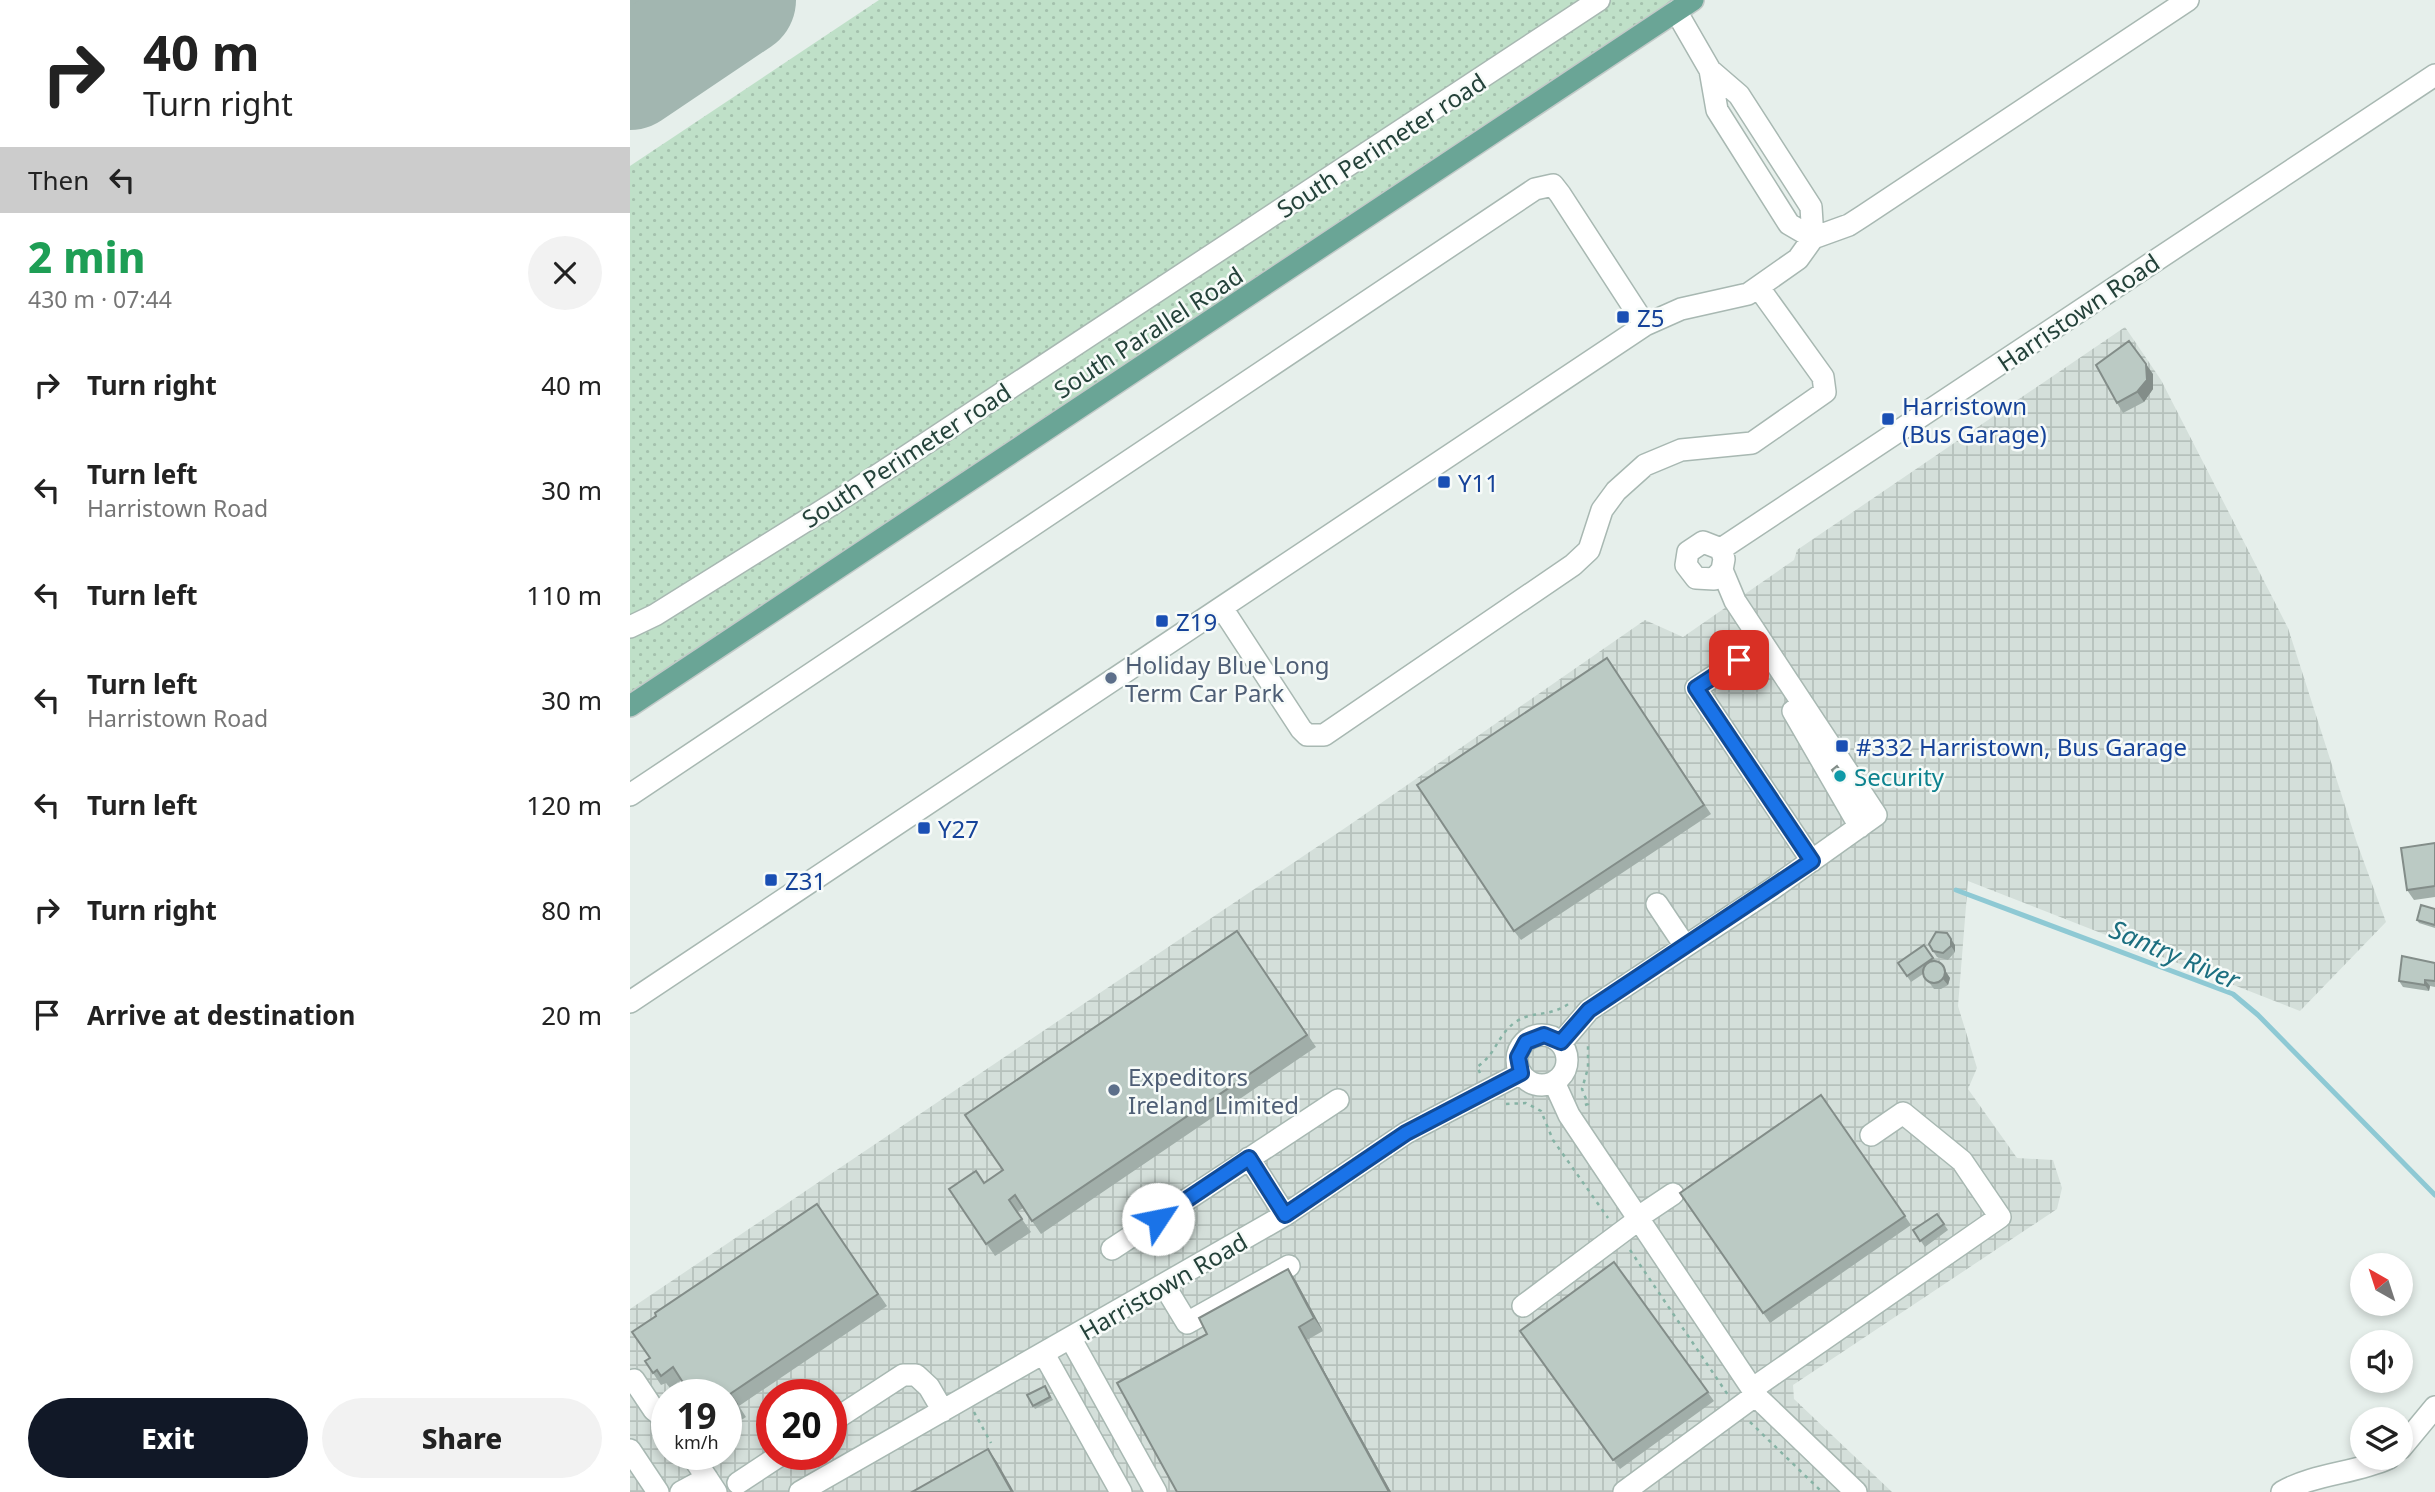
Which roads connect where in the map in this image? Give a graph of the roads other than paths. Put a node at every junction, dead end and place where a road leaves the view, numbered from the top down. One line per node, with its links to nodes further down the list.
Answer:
1 (1599, 0): 10 (street, South Perimeter road)
2 (2188, 0): 5 (street)
3 (1685, 6): 5 (street); 12 (main road, South Parallel Road)
4 (2435, 75): 8 (street, Harristown Road)
5 (1813, 238): 6 (street)
6 (1759, 288): 7 (street); 9 (street)
7 (1645, 326): 9 (street); 13 (street)
8 (1717, 566): 11 (street); 14 (street)
9 (1222, 608): 18 (street)
10 (630, 627)
11 (1754, 650): 14 (street); 15 (street)
12 (630, 706)
13 (630, 795)
14 (1868, 821): 15 (street)
15 (1812, 861): 17 (street)
16 (1657, 904): 17 (street)
17 (1685, 946): 19 (street)
18 (630, 1002)
19 (1561, 1042): 20 (street); 21 (street)
20 (1521, 1073): 21 (street); 26 (street, Harristown Road)
21 (1554, 1082): 27 (street)
22 (1338, 1100): 24 (street)
23 (1871, 1135): 35 (street)
24 (1249, 1158): 26 (street); 28 (street)
25 (1673, 1194): 27 (street)
26 (1285, 1215): 30 (street, Harristown Road)
27 (1637, 1219): 31 (street); 35 (street)
28 (1112, 1249)
29 (1289, 1266): 30 (street)
30 (1164, 1285): 32 (street, Harristown Road)
31 (1523, 1306)
32 (1071, 1339): 33 (street, Harristown Road); 51 (street)
33 (1044, 1354): 38 (street, Harristown Road); 50 (street)
34 (630, 1383): 36 (street)
35 (1754, 1392): 52 (street); 53 (street)
36 (651, 1406)
37 (2435, 1407): 40 (street)
38 (943, 1411): 39 (street); 49 (street, Harristown Road)
39 (847, 1412)
40 (2413, 1434)
41 (630, 1450): 47 (street)
42 (701, 1470): 46 (street)
43 (758, 1470): 45 (street)
44 (2357, 1470): 54 (street)
45 (738, 1483)
46 (711, 1485): 48 (street)
47 (658, 1492)
48 (681, 1492)
49 (800, 1492)
50 (1121, 1492)
51 (1156, 1492)
52 (1624, 1492)
53 (1856, 1492)
54 (2282, 1492)

